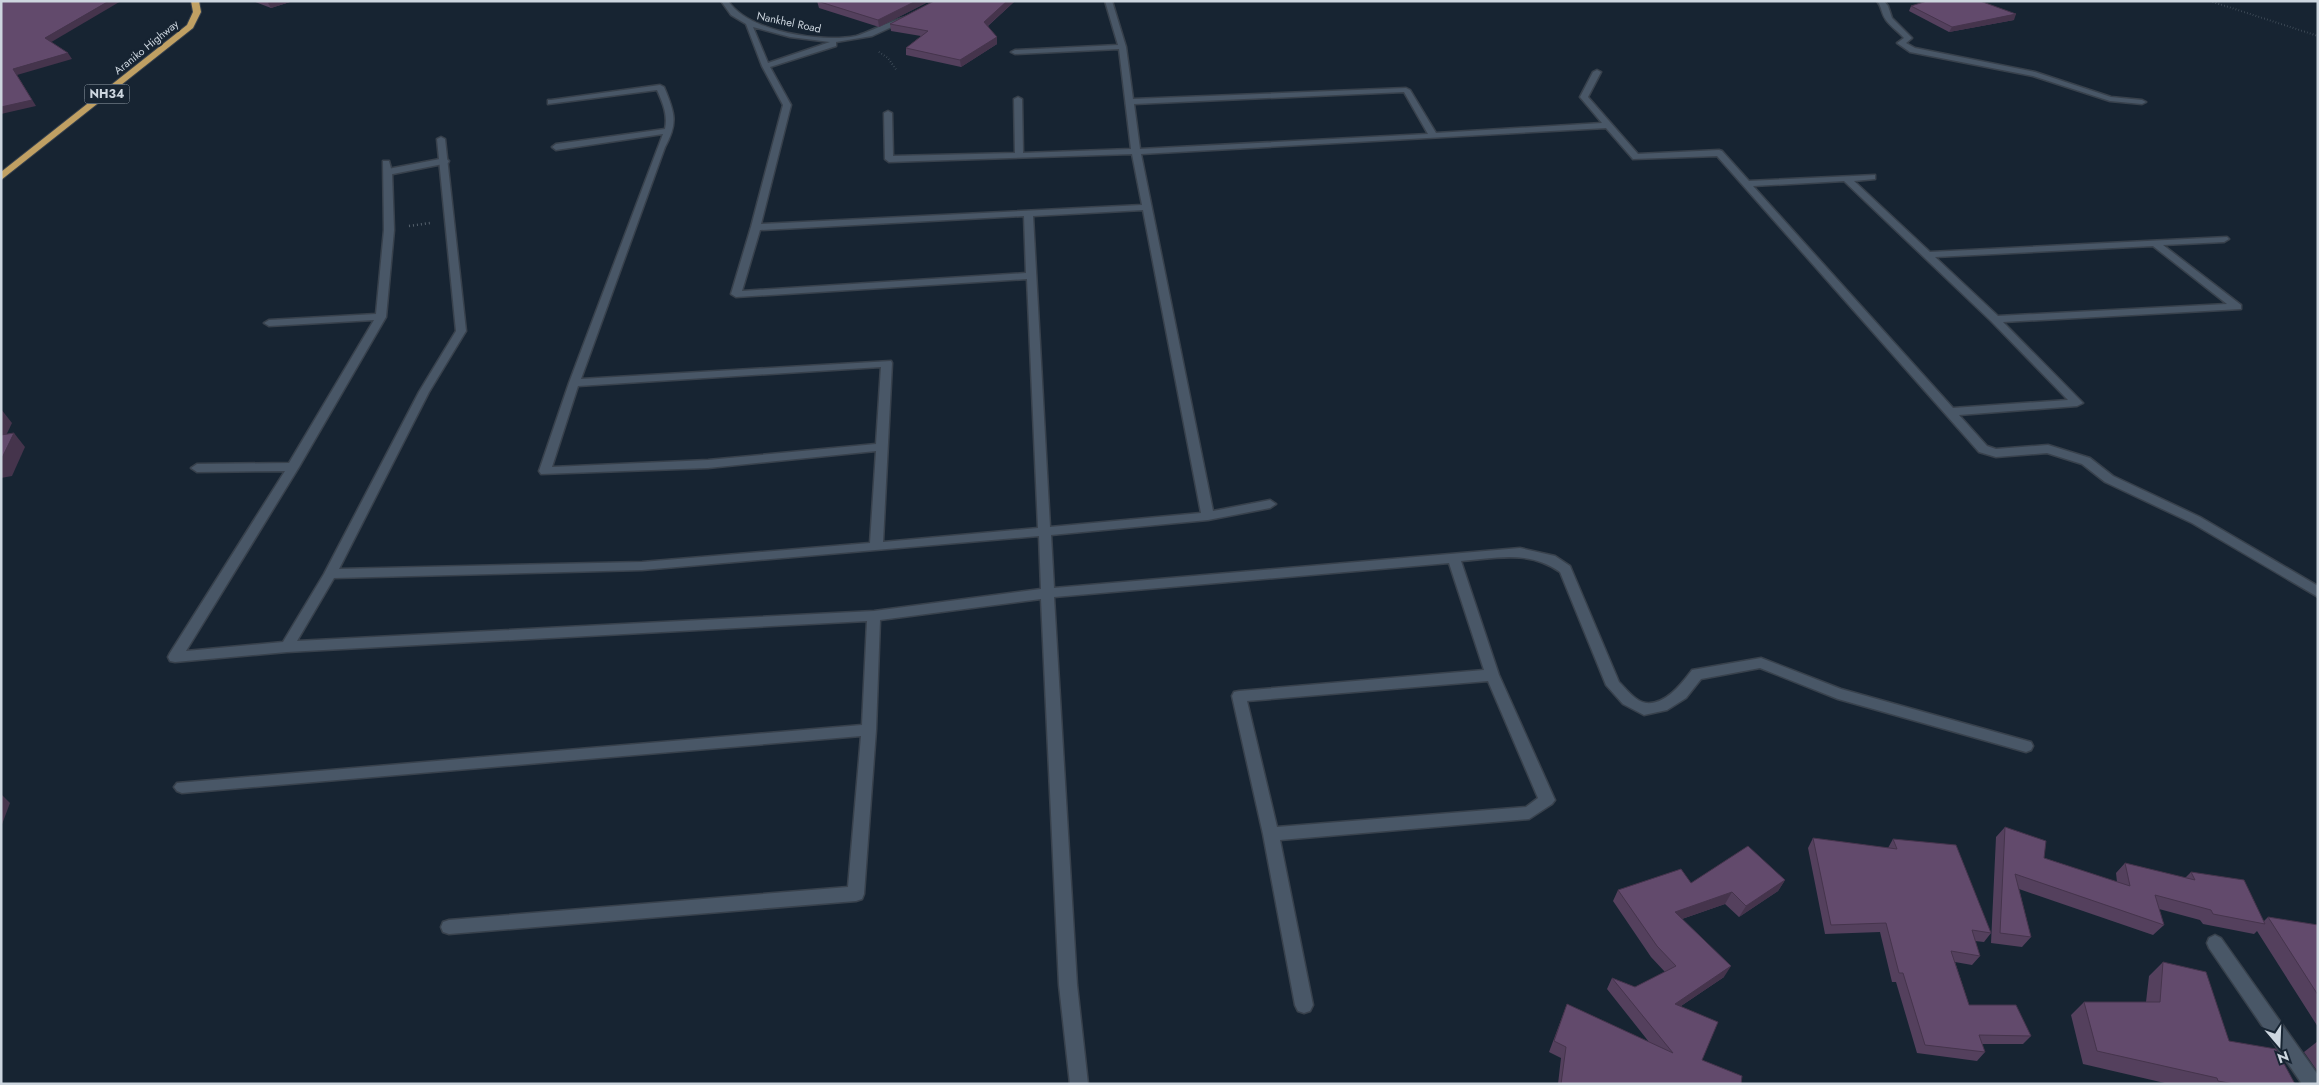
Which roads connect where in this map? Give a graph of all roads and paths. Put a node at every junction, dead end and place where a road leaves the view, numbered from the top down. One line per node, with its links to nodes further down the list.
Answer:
1 (195, 1): 29 (highway, Araniko Highway / NH34)
2 (724, 1): 7 (street, Nankhel Road)
3 (1108, 1): 11 (street)
4 (1880, 1): 19 (street)
5 (2210, 1): 9 (path)
6 (914, 14): 8 (street, Nankhel Road)
7 (749, 25): 10 (street, Nankhel Road); 13 (street)
8 (880, 32): 10 (street, Nankhel Road); 14 (path)
9 (2318, 36)
10 (838, 42): 13 (street)
11 (1122, 47): 12 (street); 18 (street)
12 (1015, 52)
13 (766, 66): 36 (street)
14 (898, 72)
15 (1596, 72): 21 (street)
16 (1018, 99): 27 (street)
17 (551, 102): 22 (street)
18 (1130, 102): 23 (street); 26 (street)
19 (2142, 102)
20 (888, 113): 27 (street)
21 (1609, 125): 23 (street); 32 (street)
22 (670, 131): 25 (street); 45 (street)
23 (1433, 136): 26 (street)
24 (441, 139): 28 (street)
25 (556, 147)
26 (1136, 151): 27 (street); 33 (street)
27 (1019, 156)
28 (445, 161): 35 (street); 37 (street)
29 (1, 177)
30 (1872, 177): 31 (street)
31 (1847, 179): 32 (street); 40 (street)
32 (1746, 184): 46 (street)
33 (1147, 207): 34 (street); 51 (street)
34 (1028, 212): 36 (street); 41 (street)
35 (450, 219): 37 (path); 55 (street)
36 (756, 227): 41 (street)
37 (389, 230): 42 (street)
38 (2224, 239): 39 (street)
39 (2156, 244): 40 (street); 43 (street)
40 (1928, 255): 43 (street)
41 (1032, 276): 52 (street)
42 (381, 317): 44 (street); 48 (street)
43 (1995, 319): 46 (street)
44 (269, 324)
45 (574, 383): 47 (street); 47 (street)
46 (1950, 412): 56 (street)
47 (882, 447): 53 (street)
48 (293, 466): 49 (street); 59 (street)
49 (197, 468)
50 (1270, 504): 51 (street)
51 (1208, 516): 52 (street)
52 (1045, 531): 53 (street); 57 (street)
53 (876, 547): 55 (street)
54 (1454, 558): 57 (street); 60 (street); 62 (street)
55 (330, 574): 59 (street)
56 (2318, 592)
57 (1049, 593): 58 (street); 68 (street)
58 (874, 616): 59 (street); 61 (street)
59 (288, 647)
60 (1492, 675): 64 (street); 64 (street)
61 (869, 730): 63 (street); 65 (street)
62 (2026, 746)
63 (182, 787)
64 (1271, 834): 67 (street)
65 (449, 927)
66 (2215, 942): 69 (street)
67 (1304, 1005)
68 (1079, 1084)
69 (2313, 1084)

